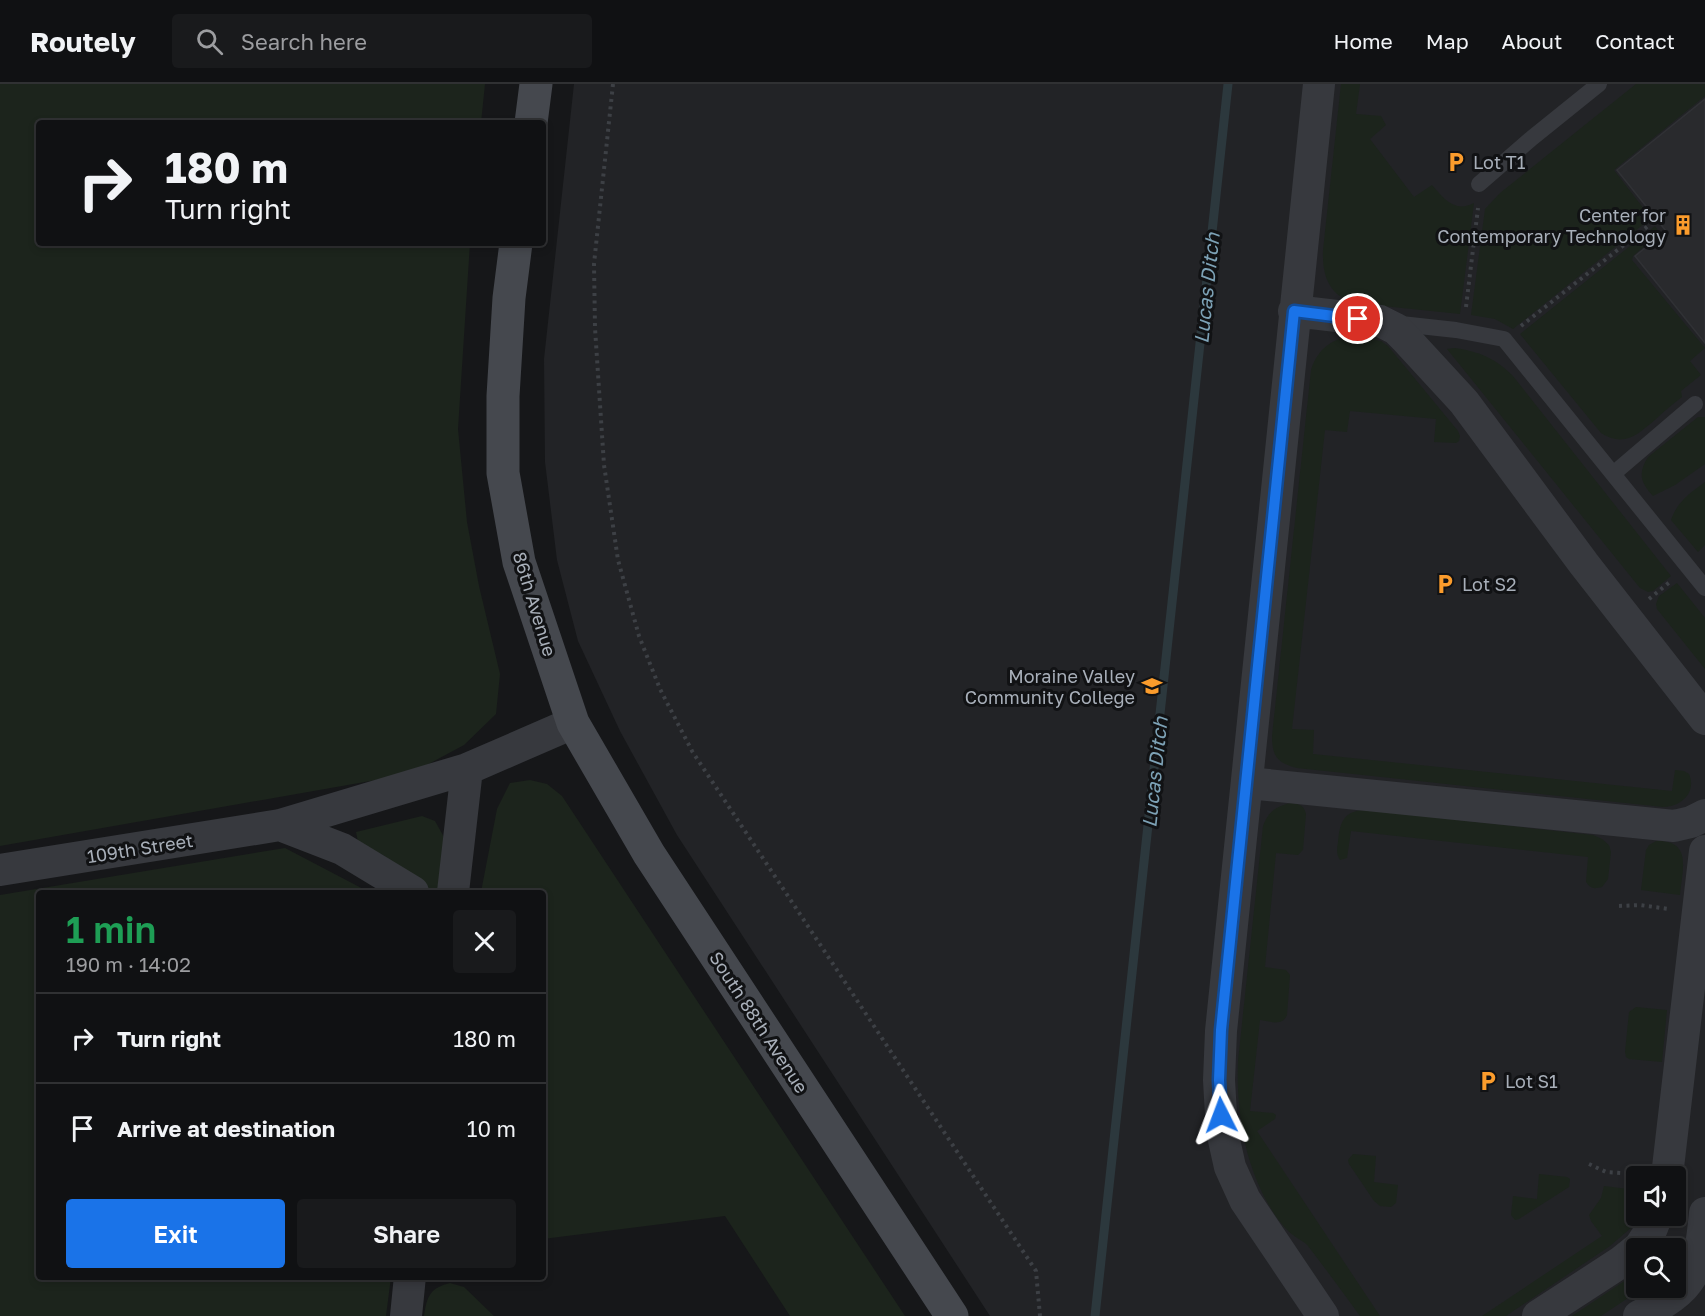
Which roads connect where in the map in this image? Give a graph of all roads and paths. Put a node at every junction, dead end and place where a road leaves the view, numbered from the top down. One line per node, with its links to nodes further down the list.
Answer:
1 (536, 84): 5 (street)
2 (613, 84): 40 (path)
3 (1319, 84): 10 (street)
4 (1599, 84): 6 (lane)
5 (531, 120)
6 (1479, 184)
7 (1479, 206): 11 (path)
8 (1657, 219): 13 (path)
9 (516, 246): 20 (street, 86th Avenue)
10 (1294, 311): 12 (street); 22 (street)
11 (1465, 314)
12 (1380, 321): 13 (lane); 19 (street)
13 (1504, 339): 15 (lane)
14 (1695, 404): 15 (lane)
15 (1613, 474): 16 (lane)
16 (1689, 568): 17 (lane); 18 (path)
17 (1705, 588)
18 (1645, 603)
19 (1705, 719)
20 (573, 723): 21 (street); 39 (street, South 88th Avenue)
21 (467, 769): 24 (street, 109th Street); 28 (street)
22 (1248, 783): 23 (street); 41 (street)
23 (1705, 815)
24 (280, 825): 26 (street, 109th Street); 27 (street)
25 (1705, 851): 32 (street)
26 (0, 870)
27 (410, 890)
28 (453, 890)
29 (1619, 906): 30 (path)
30 (1676, 910)
31 (1589, 1164): 33 (path)
32 (1654, 1166)
33 (1626, 1173)
34 (1705, 1213): 44 (street)
35 (1626, 1258): 42 (street)
36 (410, 1280): 38 (street)
37 (1646, 1298): 43 (street)
38 (406, 1316)
39 (952, 1316)
40 (1040, 1316)
41 (1323, 1316)
42 (1538, 1316)
43 (1633, 1316)
44 (1639, 1316)

